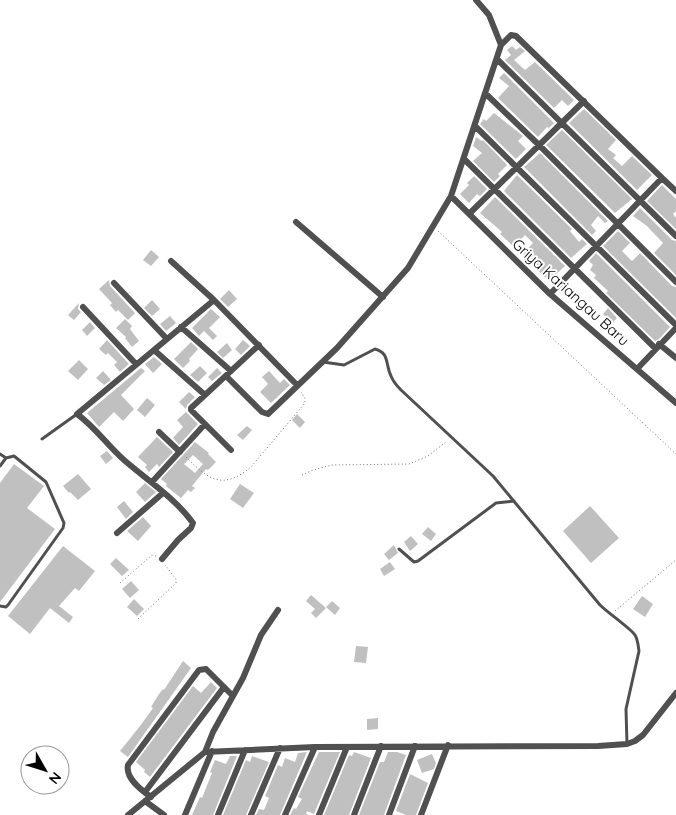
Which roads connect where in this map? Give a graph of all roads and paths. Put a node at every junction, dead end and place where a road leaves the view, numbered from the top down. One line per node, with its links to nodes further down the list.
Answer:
1 (476, 0): 2 (street)
2 (501, 45): 3 (street); 5 (street)
3 (496, 59): 4 (street); 6 (street)
4 (485, 93): 7 (street); 8 (street)
5 (584, 101): 6 (street); 11 (street)
6 (562, 123): 8 (street); 15 (street)
7 (475, 126): 9 (street); 10 (street)
8 (539, 145): 10 (street); 18 (street)
9 (464, 159): 12 (street); 14 (street)
10 (517, 167): 12 (street); 21 (street)
11 (662, 178): 13 (street); 15 (street)
12 (494, 189): 16 (street); 23 (street)
13 (676, 191)
14 (451, 196): 16 (street, Griya Kariangau Baru); 19 (street)
15 (640, 200): 18 (street); 20 (street)
16 (469, 214): 26 (street, Griya Kariangau Baru)
17 (296, 222): 27 (street)
18 (618, 224): 21 (street); 24 (street)
19 (434, 227): 27 (street); 52 (path)
20 (676, 236)
21 (596, 246): 23 (street); 30 (street)
22 (171, 261): 28 (street)
23 (574, 269): 26 (street); 34 (street)
24 (676, 282)
25 (114, 283): 32 (street)
26 (550, 294): 39 (street, Griya Kariangau Baru)
27 (382, 298): 37 (street)
28 (214, 300): 31 (street); 33 (street)
29 (83, 307): 38 (street)
30 (676, 326): 34 (street)
31 (181, 327): 32 (street); 40 (street)
32 (167, 339): 35 (street)
33 (259, 345): 40 (street); 41 (street)
34 (657, 346): 36 (street); 39 (street)
35 (154, 350): 38 (street); 42 (street)
36 (676, 358)
37 (322, 362): 41 (street); 47 (lane)
38 (136, 364): 44 (street)
39 (637, 369): 43 (street, Griya Kariangau Baru)
40 (229, 374): 41 (street); 42 (street)
41 (297, 385): 50 (path)
42 (205, 395): 45 (street)
43 (676, 403)
44 (77, 414): 48 (lane); 56 (street)
45 (205, 424): 49 (street); 50 (street)
46 (159, 432): 50 (street)
47 (451, 437): 55 (path); 58 (lane)
48 (42, 439)
49 (232, 450)
50 (180, 452): 56 (street)
51 (0, 454): 53 (lane)
52 (676, 454)
53 (6, 458): 54 (lane); 64 (lane)
54 (0, 466)
55 (302, 475)
56 (152, 482): 57 (street)
57 (163, 493): 59 (street); 61 (street)
58 (514, 501): 60 (lane); 66 (lane)
59 (117, 533)
60 (399, 548)
61 (162, 559): 63 (path); 67 (path)
62 (676, 560): 66 (path)
63 (120, 583)
64 (0, 606)
65 (278, 610): 70 (street)
66 (611, 615): 71 (lane)
67 (138, 619)
68 (224, 687): 70 (street); 80 (street); 80 (street)
69 (676, 693): 71 (street)
70 (233, 696): 79 (street)
71 (627, 744): 72 (street)
72 (448, 745): 74 (street); 91 (street)
73 (381, 746): 74 (street); 76 (street); 89 (street)
74 (415, 746): 90 (street)
75 (315, 747): 76 (street); 77 (street); 87 (street)
76 (347, 747): 88 (street)
77 (280, 748): 78 (street); 86 (street)
78 (246, 750): 79 (street); 85 (street)
79 (208, 752): 81 (street); 84 (street)
80 (145, 792): 81 (street)
81 (148, 799): 82 (street); 83 (street)
82 (128, 815)
83 (164, 815)
84 (185, 815)
85 (218, 815)
86 (251, 815)
87 (285, 815)
88 (319, 815)
89 (354, 815)
90 (389, 815)
91 (421, 815)

